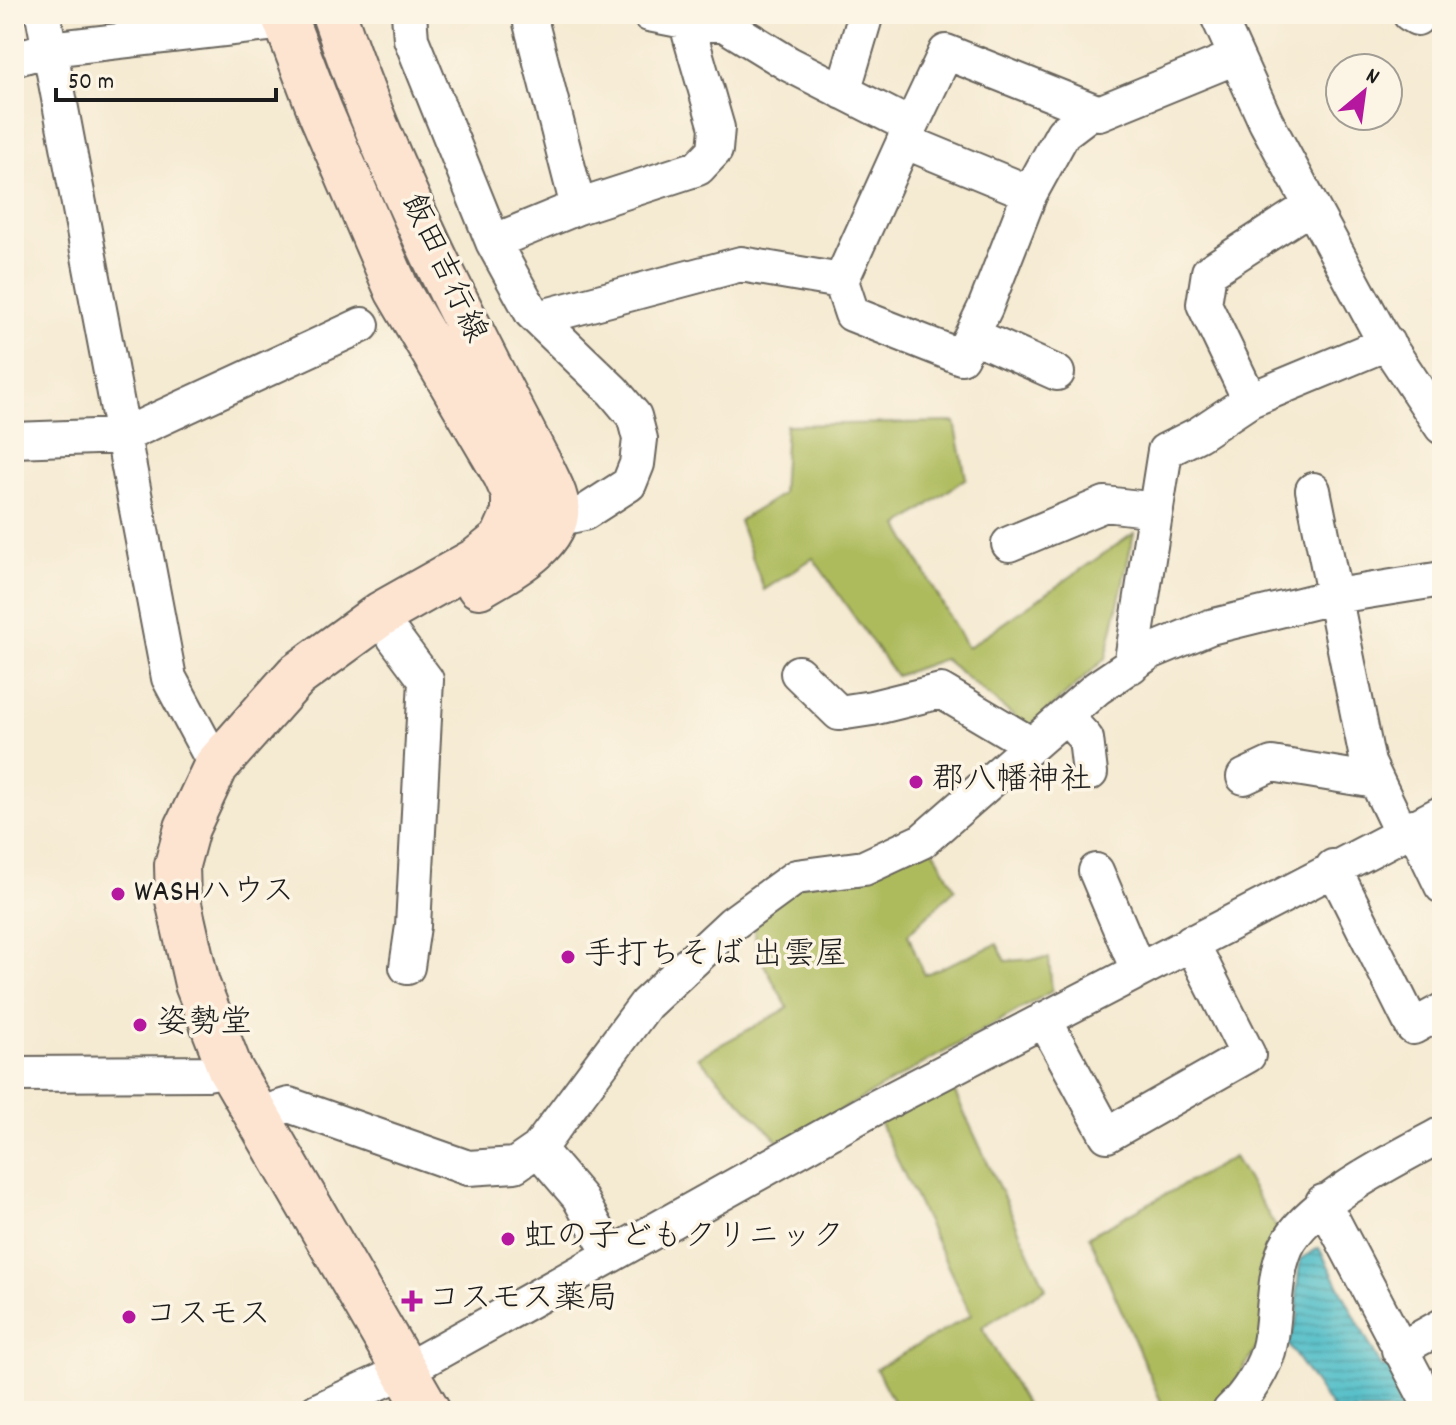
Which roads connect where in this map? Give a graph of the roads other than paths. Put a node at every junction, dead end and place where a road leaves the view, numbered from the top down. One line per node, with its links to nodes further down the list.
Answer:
1 (43, 14): 12 (street)
2 (334, 14): 35 (street, 飯田吉行線)
3 (409, 14): 21 (street)
4 (649, 14): 10 (street)
5 (866, 14): 15 (street)
6 (1217, 14): 13 (street)
7 (1410, 14): 8 (street)
8 (1419, 14)
9 (284, 18): 12 (street); 33 (street, 飯田吉行線)
10 (708, 20): 15 (street); 20 (street)
11 (531, 23): 20 (street)
12 (49, 49): 14 (street); 30 (street)
13 (1236, 57): 16 (street); 19 (street)
14 (14, 59)
15 (843, 92): 17 (street)
16 (1092, 111): 17 (street); 18 (street)
17 (908, 134): 18 (street); 22 (street)
18 (1030, 193): 25 (street)
19 (1311, 206): 26 (street); 28 (street)
20 (578, 207): 21 (street)
21 (493, 242): 23 (street)
22 (841, 281): 23 (street); 25 (street)
23 (538, 318): 35 (street)
24 (362, 325): 30 (street)
25 (972, 335): 27 (street)
26 (1387, 343): 28 (street); 29 (street)
27 (1057, 373)
28 (1250, 400): 34 (street)
29 (1442, 427)
30 (122, 436): 31 (street); 45 (street)
31 (18, 449)
32 (1313, 490): 38 (street)
33 (514, 494): 35 (street); 42 (street)
34 (1156, 510): 36 (street); 40 (street)
35 (550, 527): 39 (street)
36 (1009, 544)
37 (1442, 579): 38 (street)
38 (1336, 596): 40 (street); 48 (street)
39 (394, 637): 42 (street); 54 (street)
40 (1131, 666): 43 (street)
41 (798, 673): 44 (street)
42 (261, 716): 45 (street)
43 (1065, 716): 44 (street); 46 (street)
44 (1032, 745): 62 (street)
45 (216, 766): 58 (street)
46 (1090, 773)
47 (1244, 777): 48 (street)
48 (1376, 781): 49 (street)
49 (1419, 824): 50 (street); 52 (street)
50 (1333, 867): 53 (street); 56 (street)
51 (1096, 871): 55 (street)
52 (1442, 886)
53 (1191, 942): 55 (street); 57 (street)
54 (407, 967)
55 (1138, 970): 57 (street)
56 (1442, 1011)
57 (1044, 1019): 64 (street)
58 (230, 1069): 59 (street); 60 (street)
59 (14, 1074)
60 (256, 1115): 62 (street); 67 (street)
61 (1442, 1134): 63 (street)
62 (538, 1149): 64 (street)
63 (1323, 1202): 66 (street); 70 (street)
64 (611, 1255): 67 (street)
65 (1442, 1326): 66 (street)
66 (1399, 1350): 71 (street)
67 (404, 1371): 68 (street); 69 (street)
68 (317, 1411)
69 (428, 1411)
70 (1230, 1411)
71 (1433, 1411)

